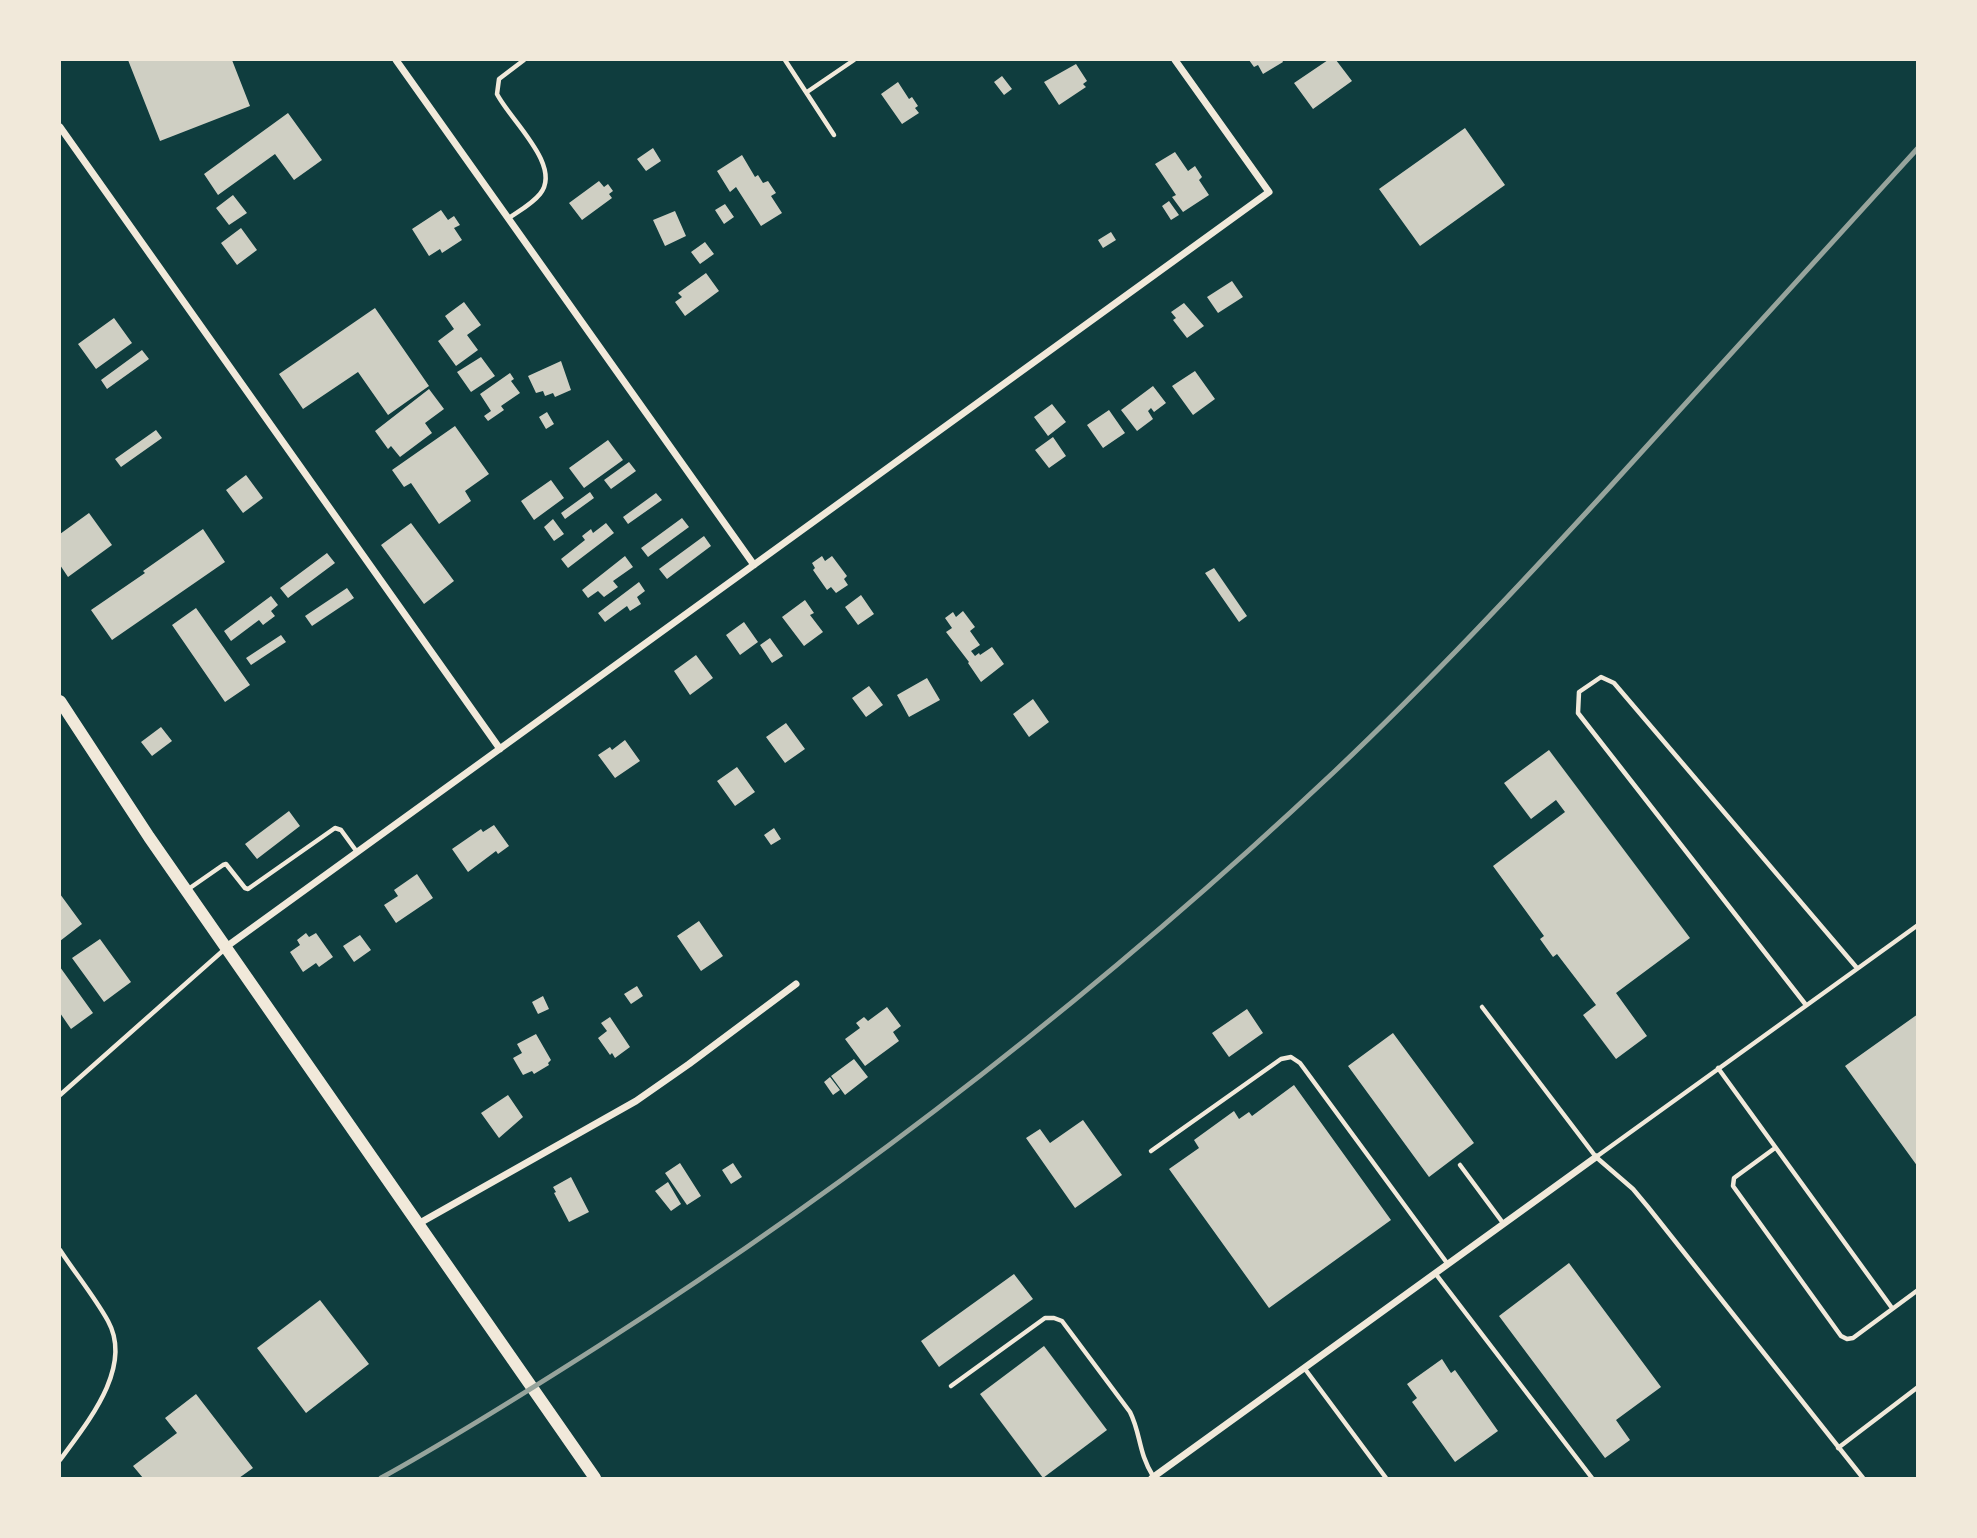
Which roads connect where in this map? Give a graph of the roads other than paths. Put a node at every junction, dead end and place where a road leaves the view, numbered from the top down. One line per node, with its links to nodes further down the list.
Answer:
1 (396, 60): 9 (street)
2 (524, 60): 9 (lane)
3 (785, 60): 6 (lane)
4 (854, 60): 6 (lane)
5 (1175, 60): 10 (street)
6 (807, 92): 8 (lane)
7 (60, 127): 12 (street)
8 (834, 135)
9 (509, 218): 10 (street)
10 (754, 565): 12 (street)
11 (60, 701): 14 (main road)
12 (500, 749): 13 (street)
13 (357, 852): 14 (lane); 16 (street)
14 (186, 891): 16 (main road)
15 (1917, 925): 17 (lane)
16 (226, 947): 22 (lane); 28 (main road)
17 (1857, 968): 19 (lane); 19 (lane)
18 (796, 984): 28 (street)
19 (1806, 1005): 21 (lane)
20 (1482, 1007): 25 (lane)
21 (1718, 1068): 23 (lane); 25 (lane)
22 (60, 1095)
23 (1775, 1148): 33 (lane); 33 (lane)
24 (1151, 1151): 30 (lane)
25 (1596, 1157): 27 (street); 37 (lane)
26 (1460, 1166): 27 (lane)
27 (1503, 1223): 30 (street)
28 (418, 1224): 40 (main road)
29 (60, 1250): 38 (lane)
30 (1447, 1263): 31 (street)
31 (1435, 1272): 34 (street); 42 (lane)
32 (1917, 1290): 33 (lane)
33 (1892, 1309)
34 (1304, 1368): 39 (street); 41 (lane)
35 (951, 1386): 39 (lane)
36 (1917, 1387): 37 (lane)
37 (1838, 1448): 43 (lane)
38 (60, 1460)
39 (1153, 1478)
40 (595, 1479)
41 (1386, 1479)
42 (1592, 1479)
43 (1863, 1479)

